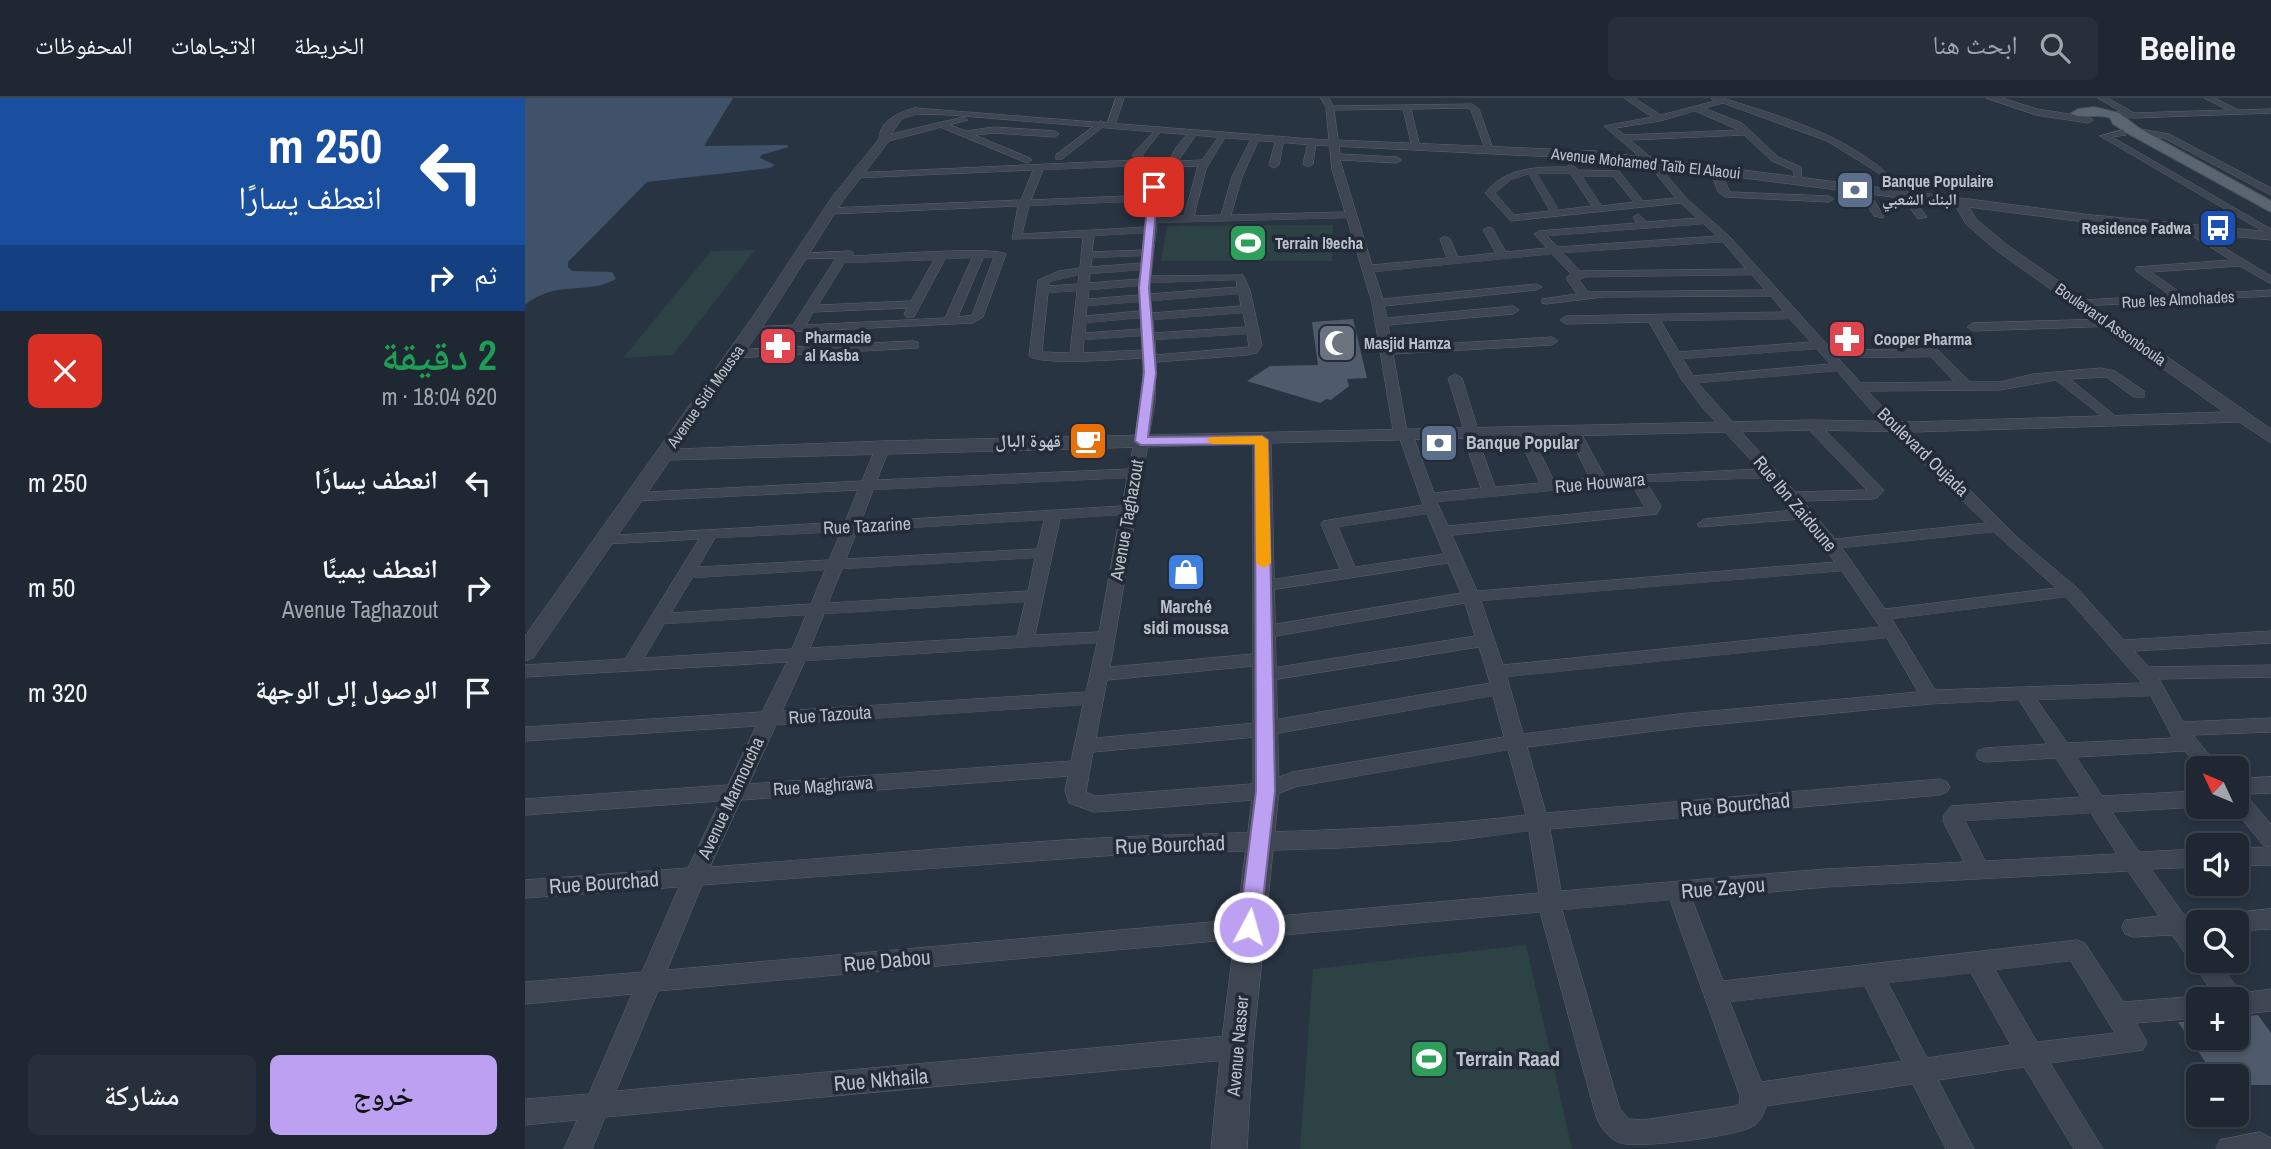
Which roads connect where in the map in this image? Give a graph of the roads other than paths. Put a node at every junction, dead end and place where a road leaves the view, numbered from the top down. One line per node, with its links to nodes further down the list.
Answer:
1 (922, 98): 20 (street, Avenue Sidi Moussa)
2 (1120, 98): 21 (street)
3 (1471, 98): 7 (street)
4 (1628, 98): 18 (street)
5 (1991, 98): 15 (street)
6 (2209, 98): 16 (street)
7 (1438, 99): 10 (street)
8 (1719, 99): 12 (street); 60 (street)
9 (1379, 100): 10 (street); 11 (street)
10 (1408, 102): 11 (street); 35 (street); 36 (street)
11 (1327, 103): 33 (street)
12 (1696, 108): 18 (street); 24 (street)
13 (2081, 109): 15 (street); 19 (main road); 19 (main road)
14 (2271, 111): 16 (street)
15 (2036, 112)
16 (2237, 112): 19 (street)
17 (934, 115): 20 (street); 21 (street, Avenue Mohamed Taïb El Alaoui); 25 (street); 30 (street, Avenue Sidi Moussa)
18 (1660, 118): 29 (street)
19 (2117, 118): 56 (street); 57 (main road); 75 (main road); 82 (street)
20 (896, 119): 30 (street, Avenue Sidi Moussa)
21 (1106, 125): 22 (street, Avenue Mohamed Taïb El Alaoui); 38 (street)
22 (1159, 129): 23 (street, Avenue Mohamed Taïb El Alaoui); 42 (street)
23 (1194, 132): 27 (street, Avenue Mohamed Taïb El Alaoui); 43 (street)
24 (1745, 132): 29 (street); 53 (street)
25 (966, 134): 26 (street); 40 (street)
26 (1055, 134)
27 (1223, 135): 28 (street, Avenue Mohamed Taïb El Alaoui); 43 (street)
28 (1256, 137): 31 (street, Avenue Mohamed Taïb El Alaoui); 76 (street)
29 (1625, 138): 41 (street, Boulevard Oujada)
30 (885, 139): 52 (street, Avenue Sidi Moussa)
31 (1280, 139): 32 (street, Avenue Mohamed Taïb El Alaoui); 45 (street)
32 (1313, 142): 33 (street, Avenue Mohamed Taïb El Alaoui); 44 (street)
33 (1333, 143): 34 (street, Avenue Mohamed Taïb El Alaoui); 39 (street)
34 (1398, 146): 35 (street, Avenue Mohamed Taïb El Alaoui); 39 (street)
35 (1416, 147): 36 (street, Avenue Mohamed Taïb El Alaoui)
36 (1489, 149): 37 (street, Avenue Mohamed Taïb El Alaoui)
37 (1563, 152): 41 (street, Avenue Mohamed Taïb El Alaoui); 51 (street)
38 (1059, 157): 40 (street); 46 (street)
39 (1336, 157): 72 (street)
40 (1027, 160): 48 (street)
41 (1651, 162): 50 (street, Avenue Mohamed Taïb El Alaoui); 63 (street, Boulevard Oujada)
42 (1142, 163): 46 (street); 61 (street, Avenue Taghazout)
43 (1205, 163): 77 (street)
44 (1308, 164)
45 (1275, 165)
46 (1077, 166): 47 (street)
47 (1039, 168): 48 (street); 65 (street)
48 (1012, 169): 52 (street)
49 (1531, 170): 51 (street); 71 (street); 71 (street)
50 (1715, 170): 53 (street, Avenue Mohamed Taïb El Alaoui); 62 (street)
51 (1574, 171): 66 (street); 68 (street)
52 (855, 175): 69 (street, Avenue Sidi Moussa)
53 (1799, 181): 54 (street, Avenue Mohamed Taïb El Alaoui)
54 (1821, 184): 58 (street, Avenue Mohamed Taïb El Alaoui); 62 (street)
55 (2271, 184): 56 (street)
56 (2258, 185): 57 (street); 59 (street)
57 (2232, 186): 67 (main road)
58 (1862, 189): 60 (street, Avenue Mohamed Taïb El Alaoui); 73 (street)
59 (2271, 192)
60 (1908, 195): 64 (street, Avenue Mohamed Taïb El Alaoui); 74 (street)
61 (1155, 198): 65 (street); 89 (street, Avenue Taghazout)
62 (1829, 199): 70 (street)
63 (1683, 200): 66 (street); 78 (street, Boulevard Oujada)
64 (1960, 202): 81 (street, Avenue Mohamed Taïb El Alaoui); 116 (street, Boulevard Assonboula)
65 (1025, 203): 69 (street); 85 (street)
66 (1641, 205): 68 (street)
67 (2271, 207)
68 (1598, 209): 71 (street)
69 (830, 211): 91 (street, Avenue Sidi Moussa)
70 (1837, 212)
71 (1556, 213)
72 (1350, 215): 76 (street); 97 (street)
73 (1879, 216)
74 (1922, 217)
75 (2271, 217)
76 (1225, 218): 77 (street)
77 (1188, 219): 89 (street)
78 (1706, 221): 79 (street); 84 (street, Boulevard Oujada)
79 (1602, 227): 86 (street); 88 (street)
80 (1488, 230): 93 (street)
81 (2190, 230): 82 (street, Avenue Mohamed Taïb El Alaoui); 95 (street)
82 (2270, 235)
83 (1445, 239): 94 (street)
84 (1726, 239): 86 (street); 99 (street, Boulevard Oujada)
85 (1087, 244): 89 (street); 89 (street); 98 (street)
86 (1615, 245): 88 (street)
87 (997, 248): 91 (street)
88 (1556, 251): 93 (street); 100 (street)
89 (1148, 253): 98 (street); 102 (street); 105 (street); 109 (street, Avenue Taghazout)
90 (979, 254): 92 (street); 125 (street); 125 (street)
91 (800, 256): 133 (street, Avenue Sidi Moussa)
92 (941, 256): 115 (street); 117 (street)
93 (1503, 256): 94 (street)
94 (1454, 261): 97 (street)
95 (2244, 265): 96 (street); 101 (street); 111 (street)
96 (2271, 266)
97 (1367, 269): 114 (street)
98 (1083, 271): 102 (street); 104 (street)
99 (1754, 272): 100 (street); 106 (street, Boulevard Oujada)
100 (1576, 274): 108 (street)
101 (2271, 281)
102 (1083, 286): 104 (street); 113 (street)
103 (1536, 287): 114 (street)
104 (1043, 290): 143 (street)
105 (1244, 290): 109 (street); 118 (street)
106 (1774, 293): 108 (street); 120 (street, Boulevard Oujada)
107 (2271, 293): 111 (street, Rue les Almohades)
108 (1585, 296): 110 (street)
109 (1144, 298): 113 (street); 129 (street, Avenue Taghazout)
110 (1569, 298): 112 (street); 124 (street)
111 (2181, 299): 116 (street, Rue les Almohades)
112 (1546, 301)
113 (1080, 303): 122 (street)
114 (1378, 303): 126 (street)
115 (915, 304): 117 (street); 127 (street)
116 (2084, 304): 128 (street, Boulevard Assonboula)
117 (808, 309): 131 (street)
118 (1248, 309): 129 (street); 132 (street)
119 (1513, 310): 126 (street)
120 (1792, 315): 121 (street); 138 (street, Boulevard Oujada)
121 (1652, 317): 124 (street); 142 (street, Rue Ibn Zaidoune)
122 (1078, 320): 129 (street); 134 (street)
123 (1566, 320): 124 (street)
124 (1584, 320)
125 (950, 321): 127 (street)
126 (1381, 322): 139 (street)
127 (909, 323): 131 (street); 137 (street)
128 (2112, 323): 130 (street); 151 (street, Boulevard Assonboula)
129 (1147, 325): 132 (street); 134 (street); 141 (street, Avenue Taghazout)
130 (1973, 327)
131 (797, 328): 133 (street)
132 (1253, 330): 141 (street)
133 (751, 331): 140 (street, Avenue Sidi Moussa)
134 (1076, 337): 143 (street)
135 (1552, 341): 139 (street)
136 (914, 345): 137 (street)
137 (899, 346): 140 (street)
138 (1826, 349): 142 (street); 144 (street, Boulevard Oujada); 148 (street)
139 (1387, 351): 159 (street)
140 (734, 354): 164 (street, Avenue Sidi Moussa)
141 (1149, 356): 143 (street); 162 (street, Avenue Taghazout)
142 (1675, 356): 147 (street, Rue Ibn Zaidoune)
143 (1076, 357)
144 (1842, 367): 147 (street); 149 (street, Boulevard Oujada)
145 (2059, 376): 148 (street); 150 (street); 152 (street)
146 (1455, 379): 158 (street)
147 (1689, 380): 154 (street, Rue Ibn Zaidoune)
148 (1966, 386): 149 (street)
149 (1859, 387): 155 (street, Boulevard Oujada)
150 (2139, 394)
151 (2241, 417): 152 (street); 160 (street, Boulevard Assonboula)
152 (2114, 422): 155 (street)
153 (1812, 425): 154 (street); 155 (street); 173 (street)
154 (1728, 427): 156 (street); 166 (street, Rue Ibn Zaidoune)
155 (1893, 428): 180 (street, Boulevard Oujada)
156 (1573, 431): 157 (street); 168 (street)
157 (1523, 432): 158 (street); 170 (street)
158 (1471, 433): 159 (street); 171 (street)
159 (1403, 435): 161 (street); 174 (street)
160 (2271, 437)
161 (1262, 440): 162 (street); 191 (street, Avenue Nasser)
162 (1141, 441): 163 (street); 165 (street, Avenue Taghazout)
163 (883, 447): 164 (street); 169 (street, Avenue Marmoucha)
164 (664, 455): 172 (street, Avenue Sidi Moussa)
165 (1134, 473): 169 (street); 175 (street, Avenue Taghazout)
166 (1771, 473): 167 (street, Rue Houwara); 173 (street, Rue Ibn Zaidoune)
167 (1636, 478): 168 (street, Rue Houwara); 181 (street)
168 (1599, 482): 170 (street, Rue Houwara)
169 (866, 487): 172 (street); 179 (street, Avenue Marmoucha)
170 (1549, 487): 171 (street, Rue Houwara)
171 (1490, 493): 174 (street, Rue Houwara)
172 (635, 496): 183 (street, Avenue Sidi Moussa)
173 (1791, 498): 177 (street, Rue Ibn Zaidoune)
174 (1431, 503): 181 (street); 190 (street, Rue Houwara)
175 (1128, 510): 176 (street, Rue Tazarine); 200 (street, Avenue Taghazout)
176 (1053, 514): 179 (street, Rue Tazarine); 185 (street)
177 (1806, 514): 178 (street); 184 (street, Rue Ibn Zaidoune)
178 (1705, 524)
179 (849, 527): 182 (street, Rue Tazarine); 187 (street, Avenue Marmoucha)
180 (1998, 527): 184 (street); 192 (street, Boulevard Oujada)
181 (1444, 531): 186 (street)
182 (710, 534): 183 (street, Rue Tazarine); 189 (street)
183 (606, 538): 205 (street, Avenue Sidi Moussa)
184 (1831, 544): 188 (street, Rue Ibn Zaidoune)
185 (1046, 553): 187 (street); 193 (street)
186 (1455, 557): 190 (street); 194 (street)
187 (836, 565): 189 (street); 195 (street, Avenue Marmoucha)
188 (1846, 566): 194 (street); 196 (street, Rue Ibn Zaidoune)
189 (686, 573): 197 (street)
190 (1350, 574): 191 (street)
191 (1264, 586): 198 (street, Avenue Nasser)
192 (2070, 591): 196 (street); 204 (street, Boulevard Oujada)
193 (1036, 596): 195 (street); 203 (street)
194 (1471, 597): 198 (street); 202 (street)
195 (817, 610): 197 (street); 206 (street, Avenue Marmoucha)
196 (1879, 615): 199 (street, Rue Ibn Zaidoune)
197 (658, 619): 207 (street)
198 (1265, 632): 208 (street, Avenue Nasser)
199 (1892, 632): 213 (street); 216 (street, Rue Ibn Zaidoune)
200 (1107, 637): 203 (street); 212 (street, Avenue Taghazout)
201 (2271, 637): 204 (street)
202 (1485, 640): 208 (street); 213 (street)
203 (1025, 641): 206 (street)
204 (2121, 646): 211 (street, Boulevard Oujada)
205 (525, 653)
206 (798, 657): 207 (street); 218 (street, Avenue Marmoucha)
207 (629, 667): 209 (street)
208 (1265, 667): 212 (street); 220 (street, Avenue Nasser)
209 (525, 671)
210 (2271, 671): 211 (street)
211 (2144, 673): 214 (street, Boulevard Oujada)
212 (1100, 674): 217 (street, Avenue Taghazout)
213 (1499, 680): 220 (street); 223 (street)
214 (2157, 689): 215 (street); 222 (street, Boulevard Oujada)
215 (2024, 694): 216 (street); 225 (street)
216 (1930, 697): 223 (street)
217 (1094, 698): 218 (street, Rue Tazouta); 224 (street, Avenue Taghazout)
218 (768, 719): 221 (street, Rue Tazouta); 233 (street, Avenue Marmoucha)
219 (2271, 725): 222 (street)
220 (1266, 727): 224 (street); 232 (street, Avenue Nasser)
221 (525, 734)
222 (2183, 737): 225 (street); 227 (street, Boulevard Oujada)
223 (1518, 742): 232 (street); 238 (street)
224 (1083, 746): 228 (street, Avenue Taghazout)
225 (2060, 751): 226 (street); 235 (street)
226 (1986, 755)
227 (2200, 756)
228 (1080, 768): 232 (street, Avenue Taghazout); 233 (street, Rue Maghrawa)
229 (2271, 785): 230 (street)
230 (2249, 786)
231 (1940, 787): 238 (street, Rue Bourchad)
232 (1266, 791): 240 (street, Avenue Nasser)
233 (733, 792): 236 (street, Rue Maghrawa); 246 (street, Avenue Marmoucha)
234 (2186, 800): 235 (street)
235 (2097, 804): 244 (street); 245 (street)
236 (525, 807)
237 (2249, 813): 239 (street)
238 (1538, 822): 240 (street, Rue Bourchad); 249 (street)
239 (2271, 839)
240 (1259, 841): 246 (street, Rue Bourchad); 254 (street, Avenue Nasser)
241 (2271, 856): 242 (street)
242 (2249, 857)
243 (2186, 859): 244 (street, Rue Zayou)
244 (2134, 862): 245 (street, Rue Zayou); 252 (street)
245 (1979, 870): 248 (street, Rue Zayou)
246 (695, 876): 247 (street, Rue Bourchad); 259 (street, Avenue Marmoucha)
247 (525, 889)
248 (1678, 892): 249 (street, Rue Zayou); 262 (street)
249 (1550, 903): 254 (street, Rue Zayou); 270 (street)
250 (2271, 919): 251 (street)
251 (2249, 920)
252 (2186, 923)
253 (2186, 925): 255 (street)
254 (1249, 927): 259 (street, Rue Dabou); 267 (street, Avenue Nasser)
255 (2133, 928)
256 (1977, 961): 258 (street); 266 (street); 268 (street)
257 (2212, 973): 260 (street)
258 (1872, 976): 262 (street); 269 (street)
259 (648, 983): 261 (street, Rue Dabou); 271 (street, Avenue Marmoucha)
260 (2223, 987)
261 (525, 993)
262 (1713, 993): 270 (street)
263 (2271, 1000): 264 (street)
264 (2249, 1003)
265 (2186, 1008): 266 (street)
266 (2116, 1014): 268 (street)
267 (1237, 1047): 271 (street, Rue Nkhaila); 275 (street, Avenue Nasser)
268 (2030, 1054): 269 (street); 277 (street)
269 (1919, 1072): 270 (street); 276 (street)
270 (1753, 1096)
271 (595, 1107): 272 (street, Rue Nkhaila); 274 (street, Avenue Marmoucha)
272 (525, 1112)
273 (2261, 1147): 278 (street)
274 (577, 1149)
275 (1229, 1149)
276 (1961, 1149)
277 (2089, 1149)
278 (2230, 1149)

